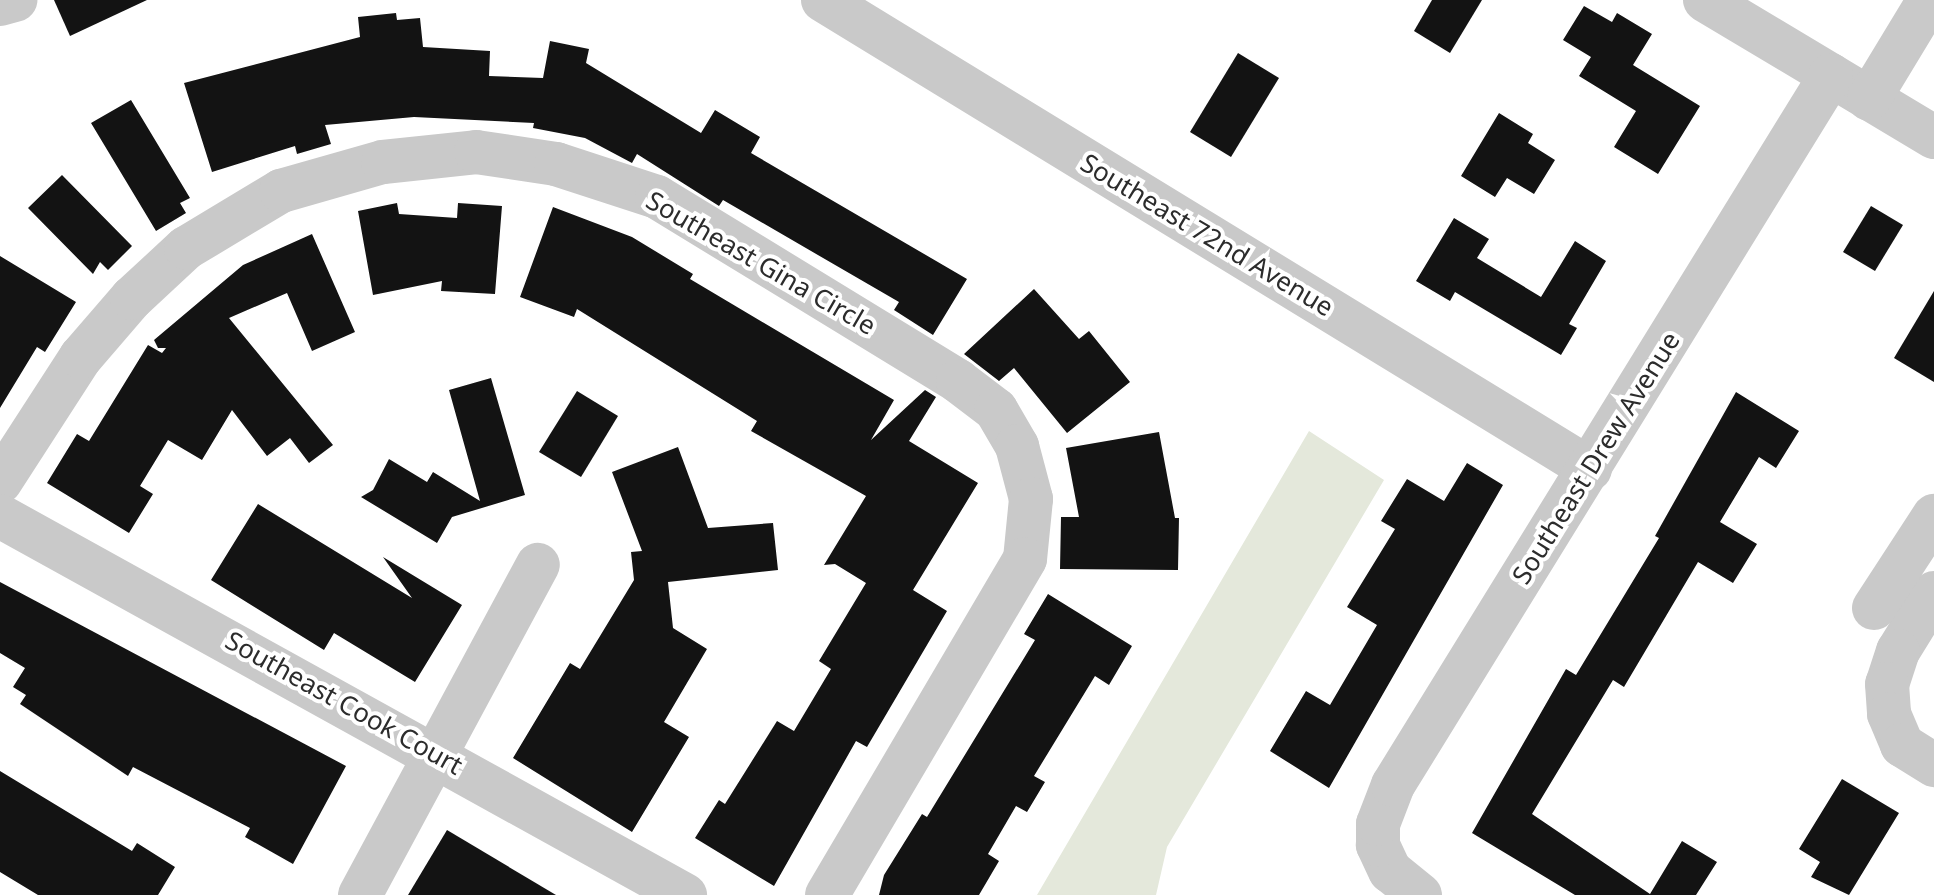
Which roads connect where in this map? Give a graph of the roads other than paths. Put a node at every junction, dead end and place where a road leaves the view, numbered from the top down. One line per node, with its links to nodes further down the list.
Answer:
1 (15, 0): 5 (street)
2 (823, 0): 9 (street, Southeast 72nd Avenue)
3 (1705, 0): 6 (street)
4 (1929, 0): 7 (street)
5 (0, 4)
6 (1831, 75): 7 (street); 9 (street, Southeast Drew Avenue)
7 (1869, 99): 8 (street)
8 (1934, 137)
9 (1590, 469): 21 (street, Southeast Drew Avenue)
10 (0, 482): 20 (street, Southeast Gina Circle)
11 (0, 516): 16 (street, Southeast Cook Court)
12 (1934, 516): 15 (street)
13 (538, 565): 16 (street)
14 (1934, 593): 17 (street)
15 (1874, 608)
16 (437, 754): 18 (street); 19 (street, Southeast Cook Court)
17 (1934, 765)
18 (360, 895)
19 (685, 895)
20 (827, 895)
21 (1420, 895)

